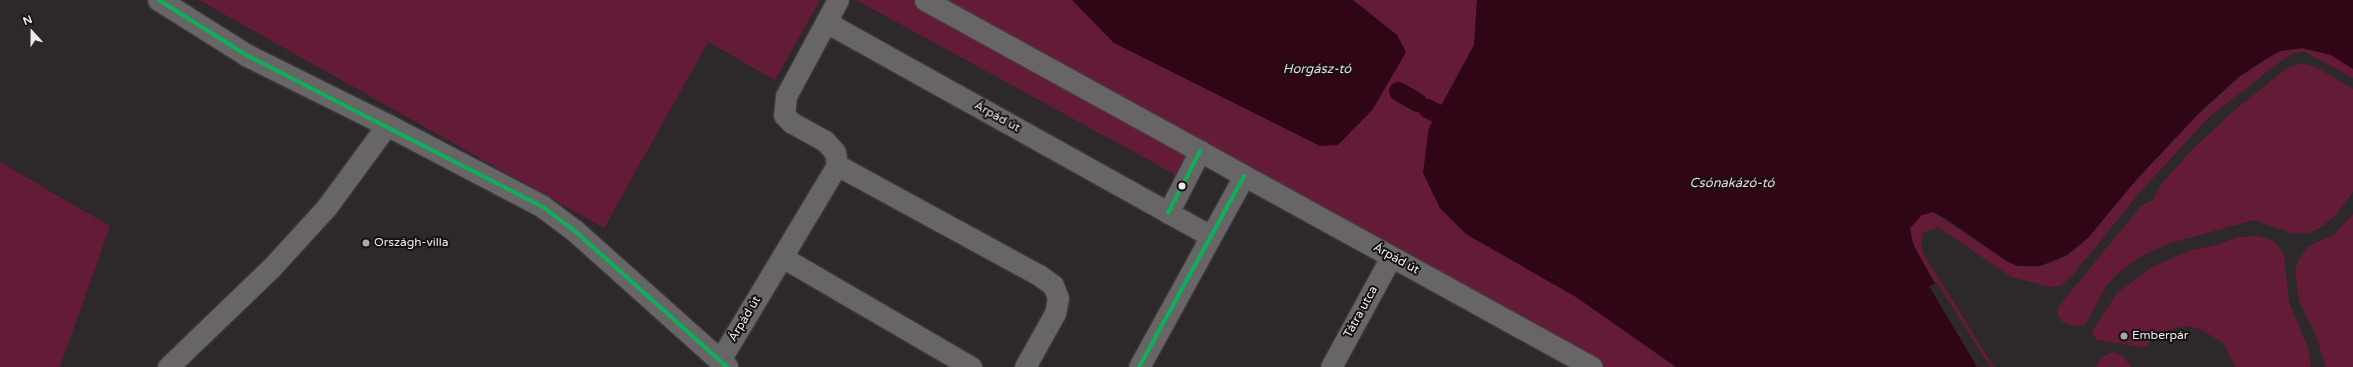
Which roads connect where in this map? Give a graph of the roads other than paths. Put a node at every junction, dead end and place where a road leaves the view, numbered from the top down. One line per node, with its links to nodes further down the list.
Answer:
1 (159, 0): 5 (street)
2 (838, 0): 4 (street)
3 (925, 0): 6 (street, Árpád út)
4 (826, 22): 7 (street); 9 (street, Árpád út)
5 (387, 125): 13 (street); 14 (street)
6 (1200, 151): 8 (street, Árpád út); 9 (street)
7 (837, 165): 12 (street, Árpád út); 16 (street)
8 (1244, 176): 10 (street); 11 (street, Árpád út)
9 (1168, 212): 10 (street, Árpád út)
10 (1211, 236): 17 (street)
11 (1391, 256): 18 (street, Tátra utca); 19 (street, Árpád út)
12 (782, 257): 13 (street, Árpád út); 15 (street)
13 (724, 364)
14 (168, 367)
15 (970, 367)
16 (1025, 367)
17 (1139, 367)
18 (1331, 367)
19 (1592, 367)

